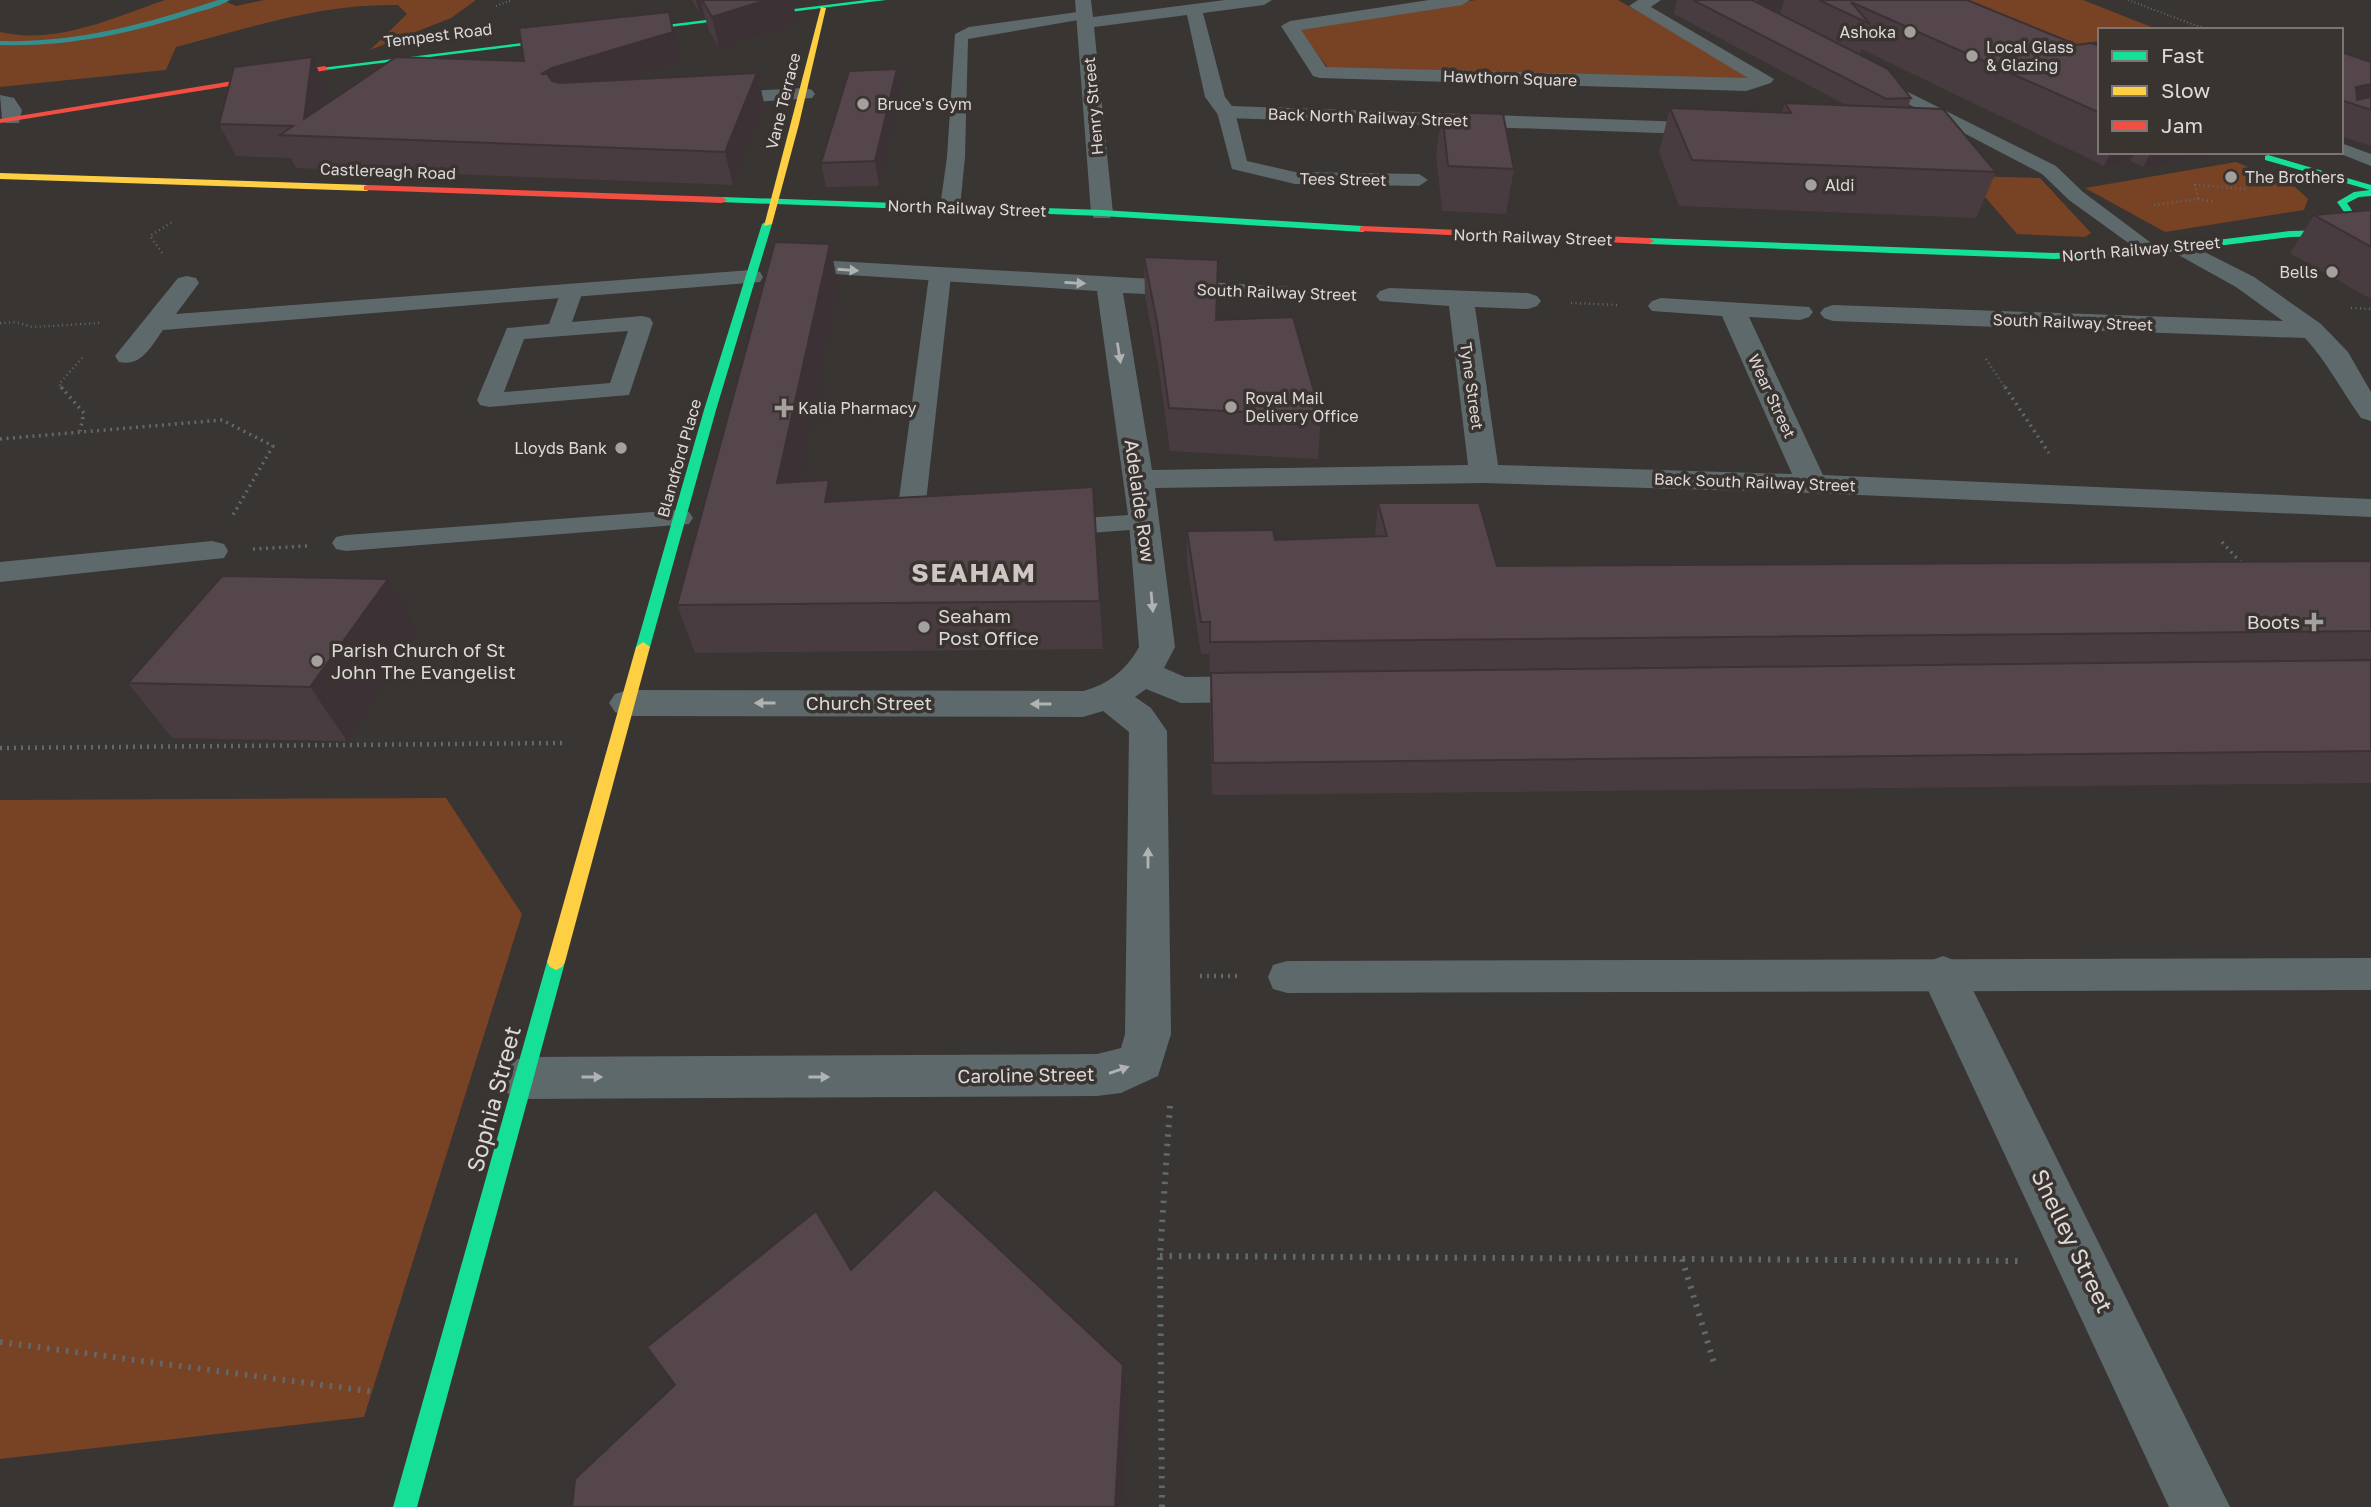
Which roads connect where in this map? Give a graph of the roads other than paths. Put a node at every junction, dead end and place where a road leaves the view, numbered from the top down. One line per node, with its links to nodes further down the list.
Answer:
1 (883, 0): 5 (street, Tempest Road)
2 (1264, 0): 6 (street)
3 (1462, 0): 4 (street, Hawthorn Square)
4 (1653, 0)
5 (823, 8): 9 (street, Vane Terrace); 13 (street, Tempest Road)
6 (1194, 9): 7 (street); 12 (street)
7 (1084, 13): 25 (lane); 26 (street, Henry Street)
8 (1860, 73): 14 (lane)
9 (804, 94): 10 (street); 23 (street, Vane Terrace)
10 (691, 100)
11 (0, 102): 13 (street)
12 (1226, 112): 16 (street, Back North Railway Street); 21 (lane, Tees Street)
13 (6, 120)
14 (1954, 123): 15 (street); 32 (lane)
15 (1917, 128)
16 (1740, 129)
17 (2343, 149): 19 (lane)
18 (2262, 155): 22 (street); 24 (street)
19 (2371, 160)
20 (0, 176): 23 (street, Castlereagh Road)
21 (1419, 180)
22 (2371, 191): 24 (street)
23 (775, 202): 25 (street, North Railway Street); 27 (street, Vane Terrace)
24 (2345, 203): 28 (street); 30 (street, North Railway Street)
25 (950, 207): 26 (street, North Railway Street)
26 (1102, 213): 32 (street, North Railway Street)
27 (768, 223): 33 (street, Blandford Place)
28 (2371, 225)
29 (2371, 232): 30 (street, North Railway Street)
30 (2290, 234): 31 (street, North Railway Street)
31 (2181, 247): 32 (street, North Railway Street); 48 (street)
32 (2152, 251)
33 (755, 262): 34 (street, South Railway Street, one-way to 34); 37 (street, South Railway Street); 55 (street, Blandford Place)
34 (940, 276): 36 (street, South Railway Street, one-way to 36); 58 (lane)
35 (187, 283): 46 (street)
36 (1109, 285): 38 (street, South Railway Street); 52 (street, Adelaide Row, one-way to 52)
37 (572, 291): 46 (street, South Railway Street); 47 (lane)
38 (1284, 292)
39 (1388, 296): 40 (street)
40 (1461, 299): 41 (street); 51 (street, Tyne Street)
41 (1528, 301)
42 (1661, 306): 43 (street)
43 (1732, 309): 44 (street); 53 (street, Wear Street)
44 (1800, 312)
45 (1833, 313): 48 (street, South Railway Street)
46 (158, 321): 49 (street)
47 (558, 330): 47 (lane)
48 (2312, 330): 50 (street)
49 (128, 356)
50 (2371, 412)
51 (1484, 474): 52 (street, Back South Railway Street); 53 (street, Back South Railway Street)
52 (1138, 479): 56 (street, Adelaide Row)
53 (1812, 484): 54 (street, Back South Railway Street)
54 (2371, 508)
55 (679, 518): 59 (lane); 64 (street, Blandford Place)
56 (1145, 523): 57 (lane); 62 (street, Adelaide Row, one-way to 62)
57 (1019, 529)
58 (936, 534)
59 (346, 543)
60 (212, 551): 61 (street)
61 (0, 572)
62 (1126, 685): 63 (street); 64 (street, Church Street, one-way to 64); 68 (street, Caroline Street, one-way to 62)
63 (1292, 688)
64 (628, 703): 68 (street, Sophia Street)
65 (2371, 974): 66 (lane)
66 (1944, 975): 67 (lane); 70 (street, Shelley Street)
67 (1287, 977)
68 (524, 1078): 69 (street, Sophia Street)
69 (405, 1507)
70 (2200, 1507)

